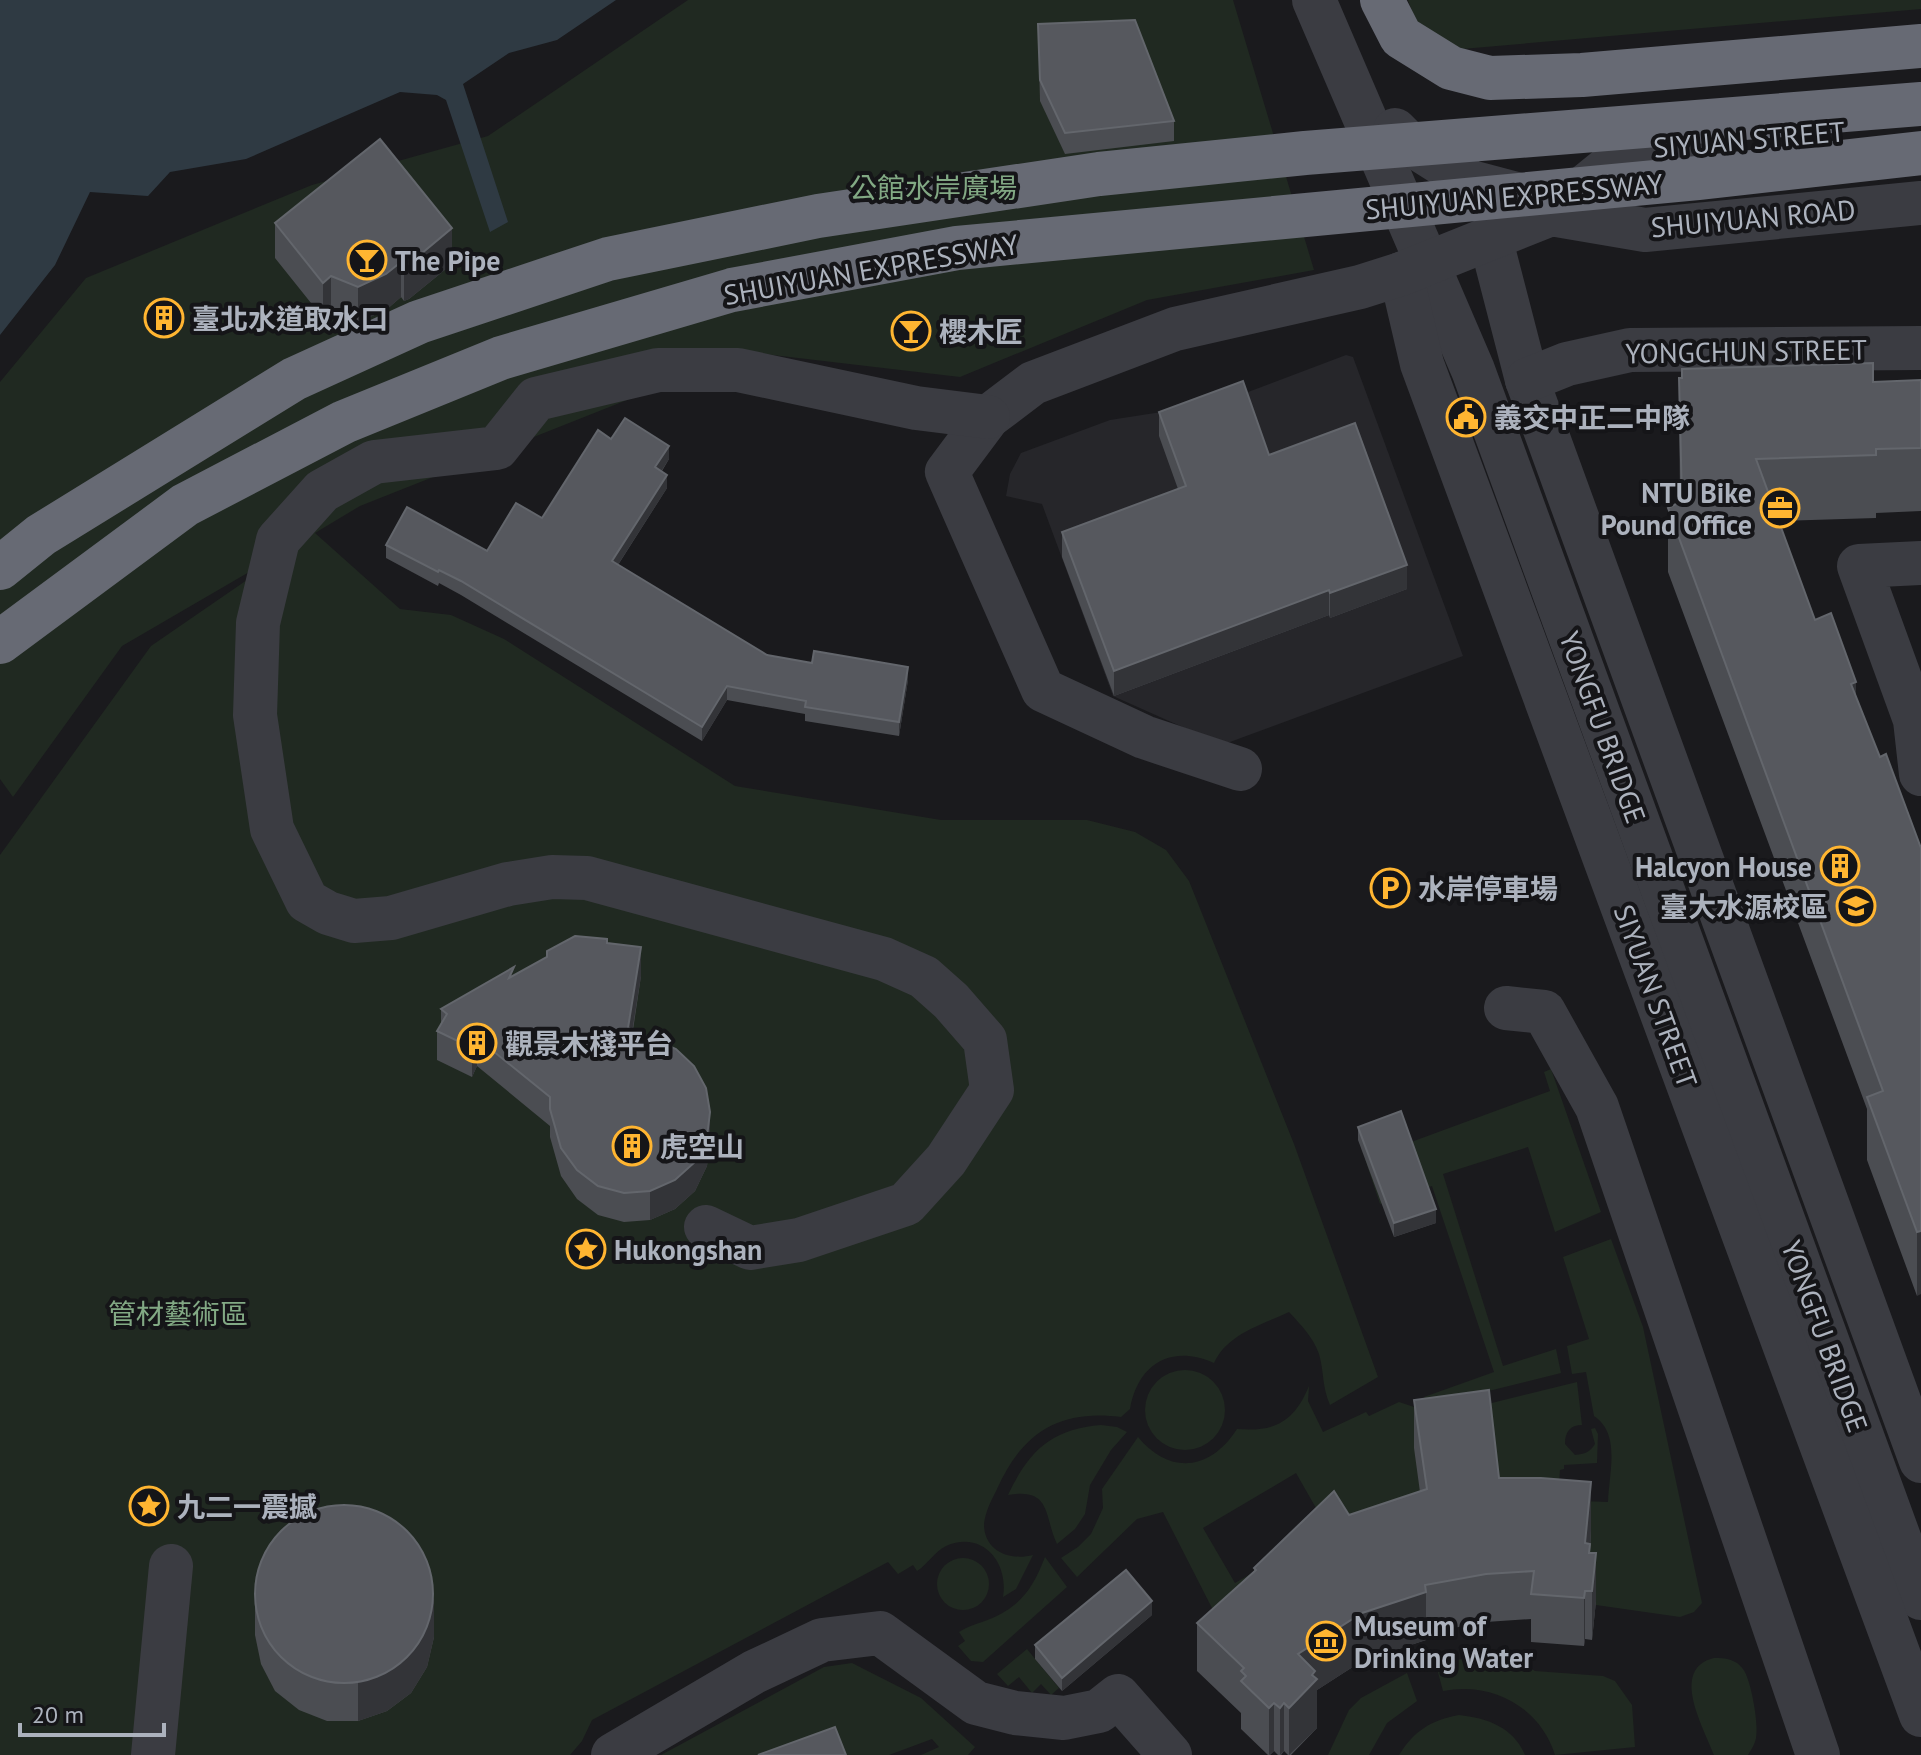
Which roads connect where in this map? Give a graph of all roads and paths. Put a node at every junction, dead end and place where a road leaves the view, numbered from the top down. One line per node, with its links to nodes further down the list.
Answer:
1 (1314, 0): 4 (street, YONGFU BRIDGE)
2 (1382, 0): 3 (highway)
3 (1921, 46)
4 (1348, 82): 8 (street); 25 (street, YONGFU BRIDGE)
5 (1921, 104): 17 (highway)
6 (1921, 124): 10 (street, SIYUAN STREET)
7 (1921, 153): 18 (highway, SHUIYUAN EXPRESSWAY)
8 (1921, 169)
9 (1921, 203): 10 (street, SHUIYUAN ROAD)
10 (1551, 214): 11 (street)
11 (1490, 237): 12 (street); 14 (street)
12 (1401, 274): 15 (street); 26 (street, SIYUAN STREET)
13 (1921, 348): 14 (street, YONGCHUN STREET)
14 (1527, 380): 23 (street)
15 (988, 417): 19 (street); 22 (street)
16 (1921, 563): 20 (street)
17 (0, 568)
18 (0, 642)
19 (1240, 769)
20 (1921, 774)
21 (1506, 1008): 30 (street)
22 (706, 1227)
23 (1921, 1461)
24 (171, 1566): 27 (street)
25 (1921, 1598)
26 (1921, 1715)
27 (153, 1755)
28 (613, 1755): 29 (street)
29 (1170, 1755)
30 (1818, 1755)

